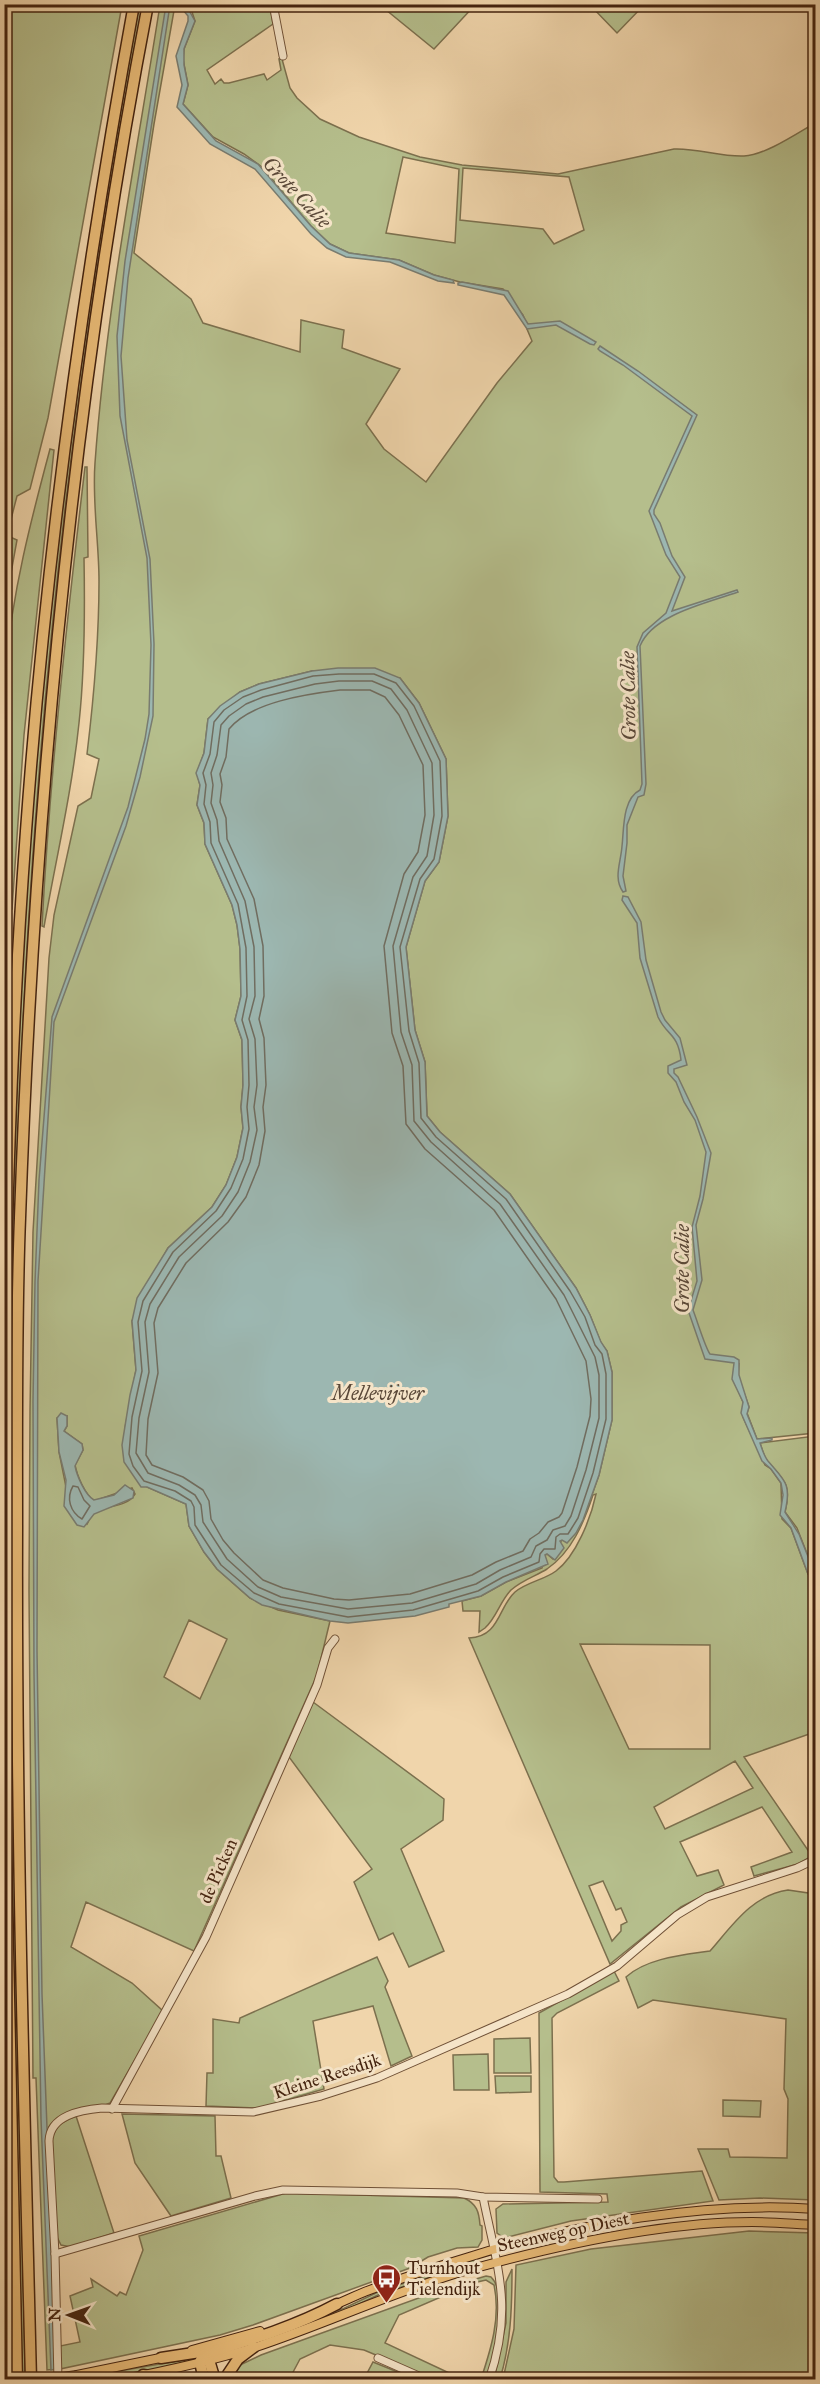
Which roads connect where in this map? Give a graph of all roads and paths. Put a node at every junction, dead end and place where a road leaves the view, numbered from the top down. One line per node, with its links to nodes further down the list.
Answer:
1 (134, 4): 5 (highway)
2 (148, 4): 25 (highway)
3 (273, 4): 4 (street)
4 (283, 56)
5 (4, 1356)
6 (334, 1639): 10 (street, de Picken)
7 (4, 1757): 9 (highway)
8 (816, 1859): 10 (street, Kleine Reesdijk)
9 (6, 1971): 24 (highway)
10 (112, 2109): 16 (street, Kleine Reesdijk)
11 (483, 2197): 12 (street, Steenweg op Diest); 15 (street, Steenweg op Diest); 16 (street, Steenweg op Diest)
12 (598, 2199)
13 (816, 2210): 15 (main road, Steenweg op Diest)
14 (816, 2225): 17 (main road, Steenweg op Diest)
15 (494, 2249): 17 (street); 18 (main road, Steenweg op Diest)
16 (55, 2254): 27 (street, Kleine Reesdijk)
17 (497, 2263): 19 (main road, Steenweg op Diest); 34 (street)
18 (337, 2304): 20 (main road, Steenweg op Diest); 22 (highway)
19 (254, 2347): 22 (main road, Steenweg op Diest); 32 (highway)
20 (161, 2358): 22 (highway); 26 (main road, Steenweg op Diest, bridge)
21 (378, 2358): 33 (street)
22 (205, 2359): 23 (main road, Steenweg op Diest); 30 (highway); 31 (highway)
23 (142, 2375): 28 (main road, Steenweg op Diest); 29 (highway)
24 (17, 2379)
25 (31, 2379)
26 (41, 2379)
27 (58, 2379)
28 (118, 2379)
29 (174, 2379)
30 (204, 2379)
31 (215, 2379)
32 (224, 2379)
33 (428, 2379)
34 (489, 2379)

